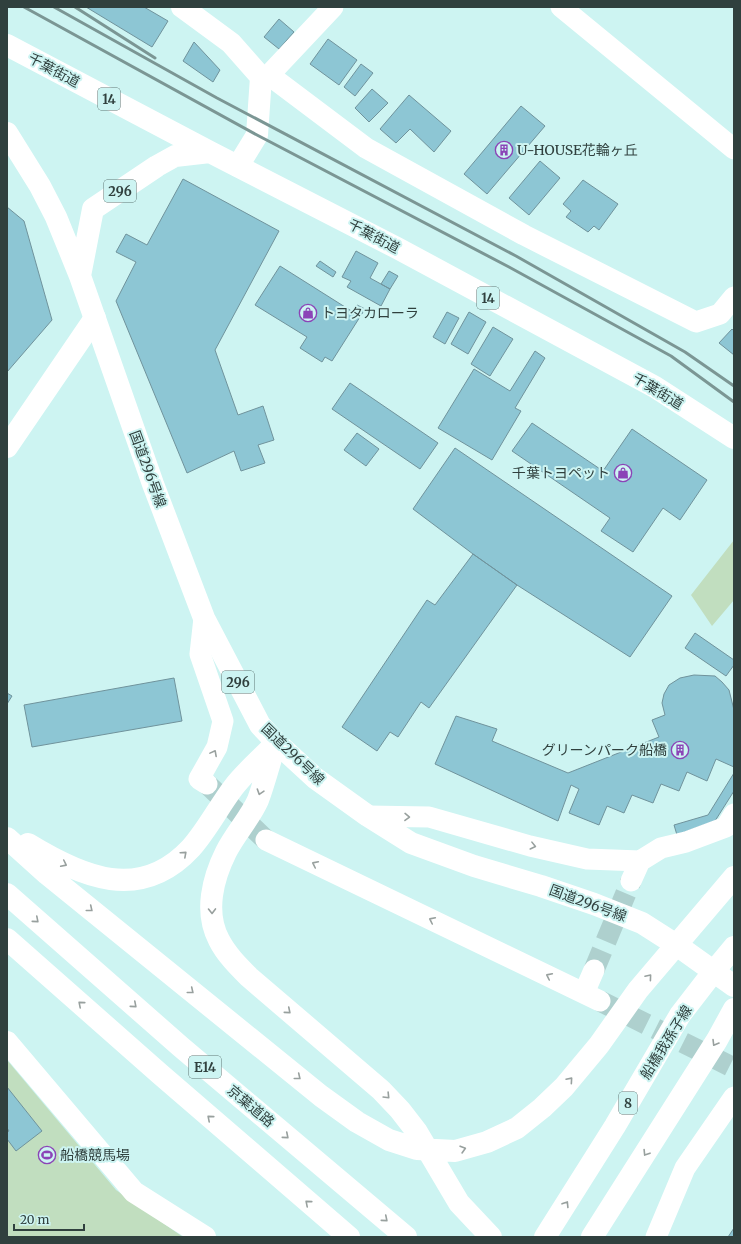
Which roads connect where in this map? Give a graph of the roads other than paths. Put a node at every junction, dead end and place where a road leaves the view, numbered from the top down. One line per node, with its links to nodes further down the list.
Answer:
1 (182, 7): 5 (main road)
2 (333, 7): 5 (street)
3 (561, 7): 7 (street)
4 (7, 46): 8 (main road, 千葉街道 / 14)
5 (265, 76): 9 (main road); 11 (street)
6 (7, 133): 10 (main road, 国道296号線 / 296)
7 (734, 149)
8 (210, 152): 9 (main road, 千葉街道 / 14); 10 (main road, 296)
9 (238, 166): 13 (main road, 千葉街道 / 14)
10 (80, 276): 12 (main road, 国道296号線 / 296)
11 (734, 297)
12 (95, 318): 14 (main road); 15 (main road, 国道296号線 / 296)
13 (734, 438)
14 (7, 447)
15 (204, 618): 16 (main road, 国道296号線 / 296); 17 (street, one-way to 15)
16 (276, 742): 19 (main road, 国道296号線 / 296); 20 (main road, one-way to 16); 38 (main road, one-way to 38)
17 (207, 784)
18 (734, 814): 23 (street)
19 (368, 816): 23 (street, one-way to 23); 30 (main road, 国道296号線 / 296)
20 (7, 830)
21 (7, 838): 24 (main road, one-way to 24)
22 (266, 840): 29 (street, one-way to 22)
23 (640, 861): 25 (street)
24 (734, 877)
25 (631, 881)
26 (7, 894): 37 (main road, 京葉道路 / E14, one-way to 37)
27 (7, 939): 35 (main road, E14, one-way to 27)
28 (734, 947): 30 (main road, 船橋我孫子線)
29 (594, 970)
30 (714, 972): 31 (main road, 国道296号線 / 296); 39 (main road, 船橋我孫子線 / 8, one-way to 30)
31 (734, 986)
32 (734, 1009): 40 (main road, one-way to 40)
33 (7, 1042): 36 (main road)
34 (734, 1098): 41 (street)
35 (343, 1233)
36 (205, 1237)
37 (406, 1237)
38 (491, 1237)
39 (545, 1237)
40 (592, 1237)
41 (656, 1237)

